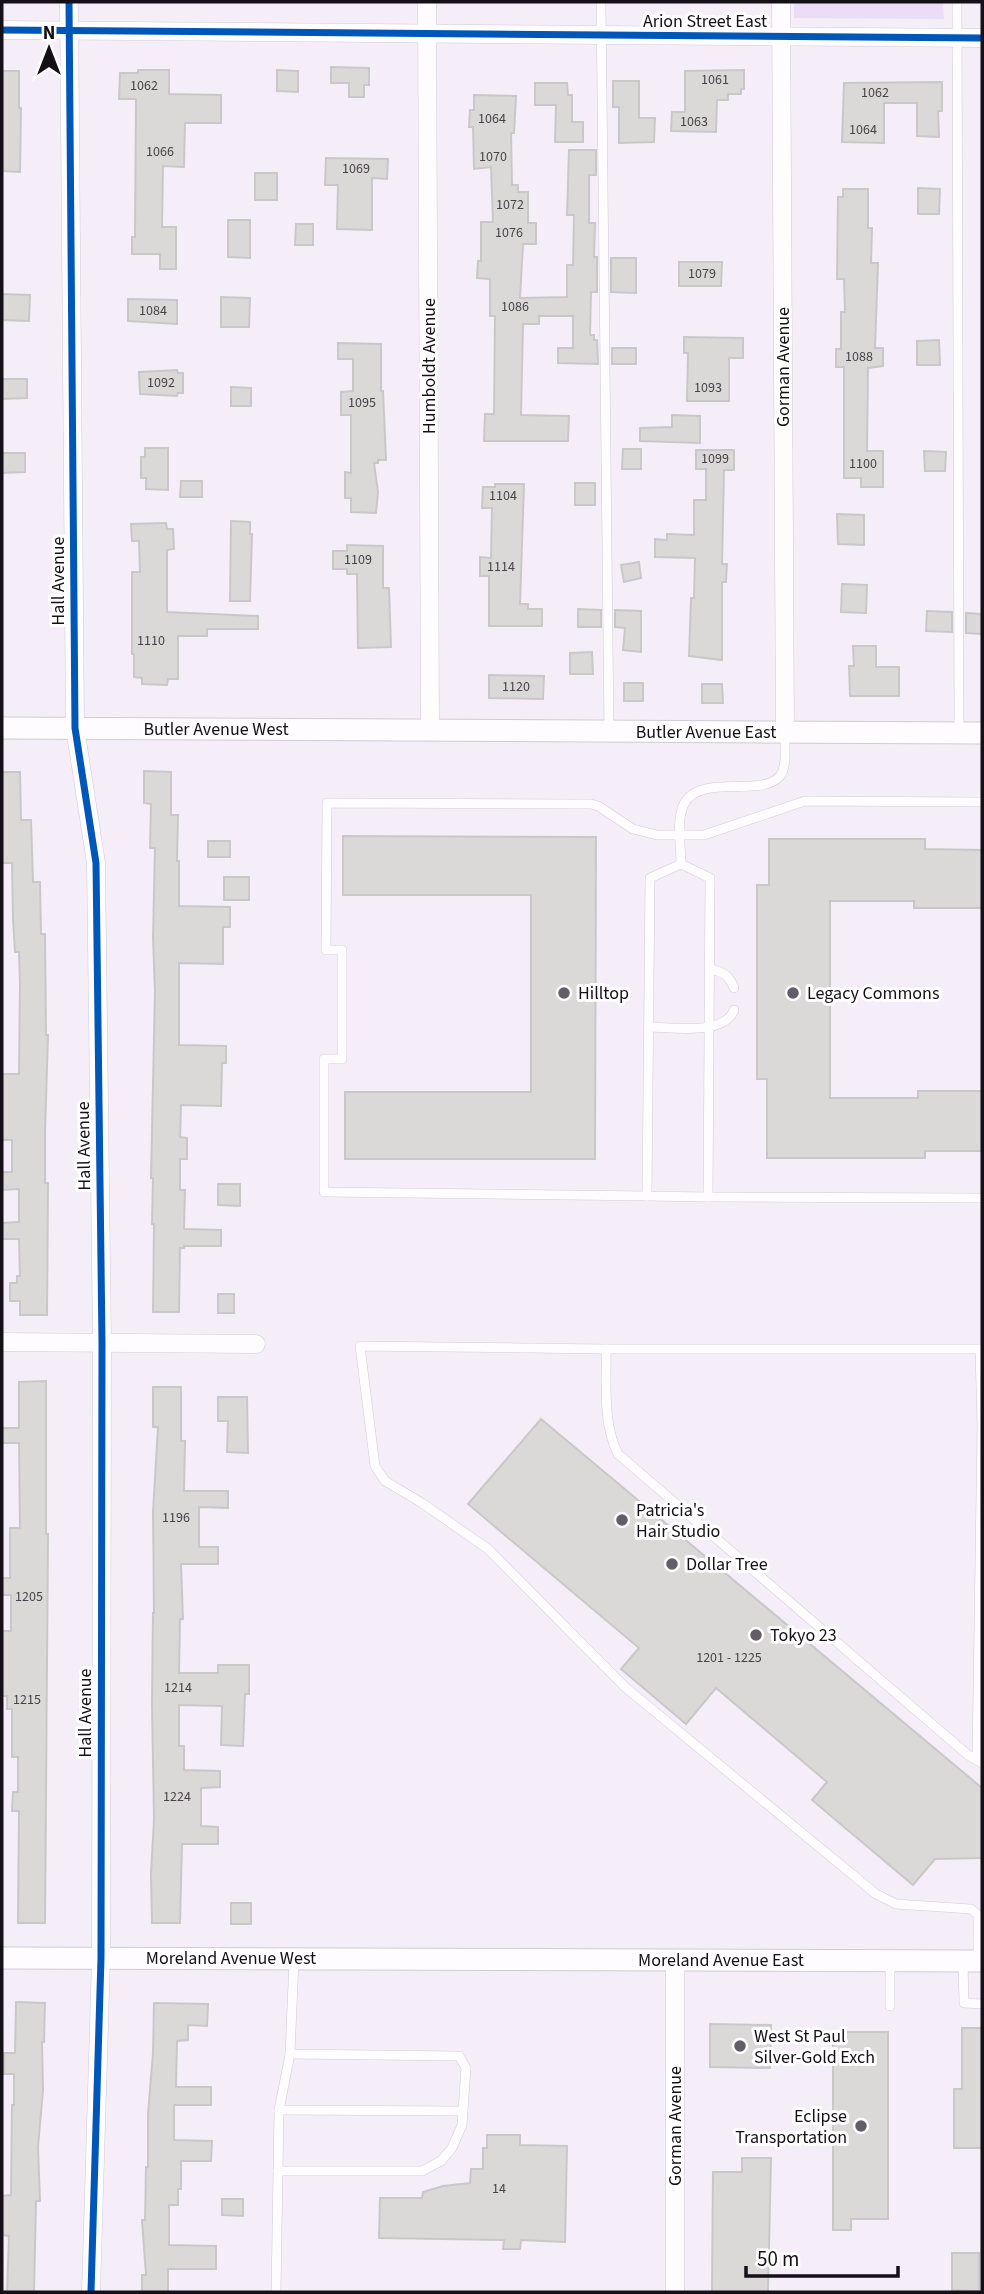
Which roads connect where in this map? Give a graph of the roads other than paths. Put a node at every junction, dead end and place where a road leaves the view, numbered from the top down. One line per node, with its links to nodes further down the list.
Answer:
1 (69, 2): 7 (street, Hall Avenue)
2 (426, 2): 8 (street, Humboldt Avenue)
3 (601, 2): 9 (lane)
4 (782, 2): 10 (street, Gorman Avenue)
5 (957, 2): 11 (lane)
6 (2, 30): 7 (street, Arion Street East)
7 (70, 31): 8 (street, Arion Street East); 14 (street, Hall Avenue)
8 (427, 34): 9 (street, Arion Street East); 15 (street, Humboldt Avenue)
9 (601, 36): 10 (street, Arion Street East); 16 (lane)
10 (782, 37): 11 (street, Arion Street East); 17 (street, Gorman Avenue)
11 (957, 38): 12 (street, Arion Street East); 18 (lane)
12 (982, 38)
13 (2, 728): 14 (street, Butler Avenue West)
14 (75, 728): 15 (street, Butler Avenue West); 32 (street, Hall Avenue)
15 (430, 731): 16 (street, Butler Avenue East)
16 (609, 732): 17 (street, Butler Avenue East)
17 (785, 732): 18 (street, Butler Avenue East); 21 (lane)
18 (959, 733): 19 (street, Butler Avenue East)
19 (982, 733)
20 (982, 802): 21 (lane)
21 (681, 835): 22 (lane); 28 (lane)
22 (681, 864): 23 (lane); 26 (lane)
23 (710, 969): 24 (lane); 27 (lane)
24 (734, 988)
25 (734, 1010): 27 (lane)
26 (649, 1027): 27 (lane); 28 (lane)
27 (709, 1027): 29 (lane)
28 (647, 1196): 29 (lane)
29 (708, 1197): 30 (lane)
30 (982, 1198)
31 (2, 1342): 32 (street)
32 (102, 1342): 33 (street); 39 (street, Hall Avenue)
33 (256, 1344)
34 (606, 1349): 35 (lane); 36 (lane); 37 (lane)
35 (981, 1349): 36 (lane)
36 (980, 1761)
37 (980, 1925): 44 (lane)
38 (2, 1958): 39 (street, Moreland Avenue West)
39 (101, 1958): 40 (street, Moreland Avenue West); 51 (street, Hall Avenue)
40 (294, 1959): 41 (street, Moreland Avenue West); 47 (lane)
41 (460, 1959): 42 (street, Moreland Avenue East)
42 (675, 1960): 43 (street, Moreland Avenue East); 53 (street, Gorman Avenue)
43 (890, 1961): 44 (street, Moreland Avenue East); 46 (lane)
44 (974, 1961): 45 (lane)
45 (982, 2004)
46 (890, 2006)
47 (290, 2054): 48 (lane); 49 (lane)
48 (279, 2110): 49 (lane); 50 (lane)
49 (463, 2111): 50 (lane)
50 (278, 2171): 52 (lane)
51 (91, 2292)
52 (276, 2292)
53 (675, 2292)

